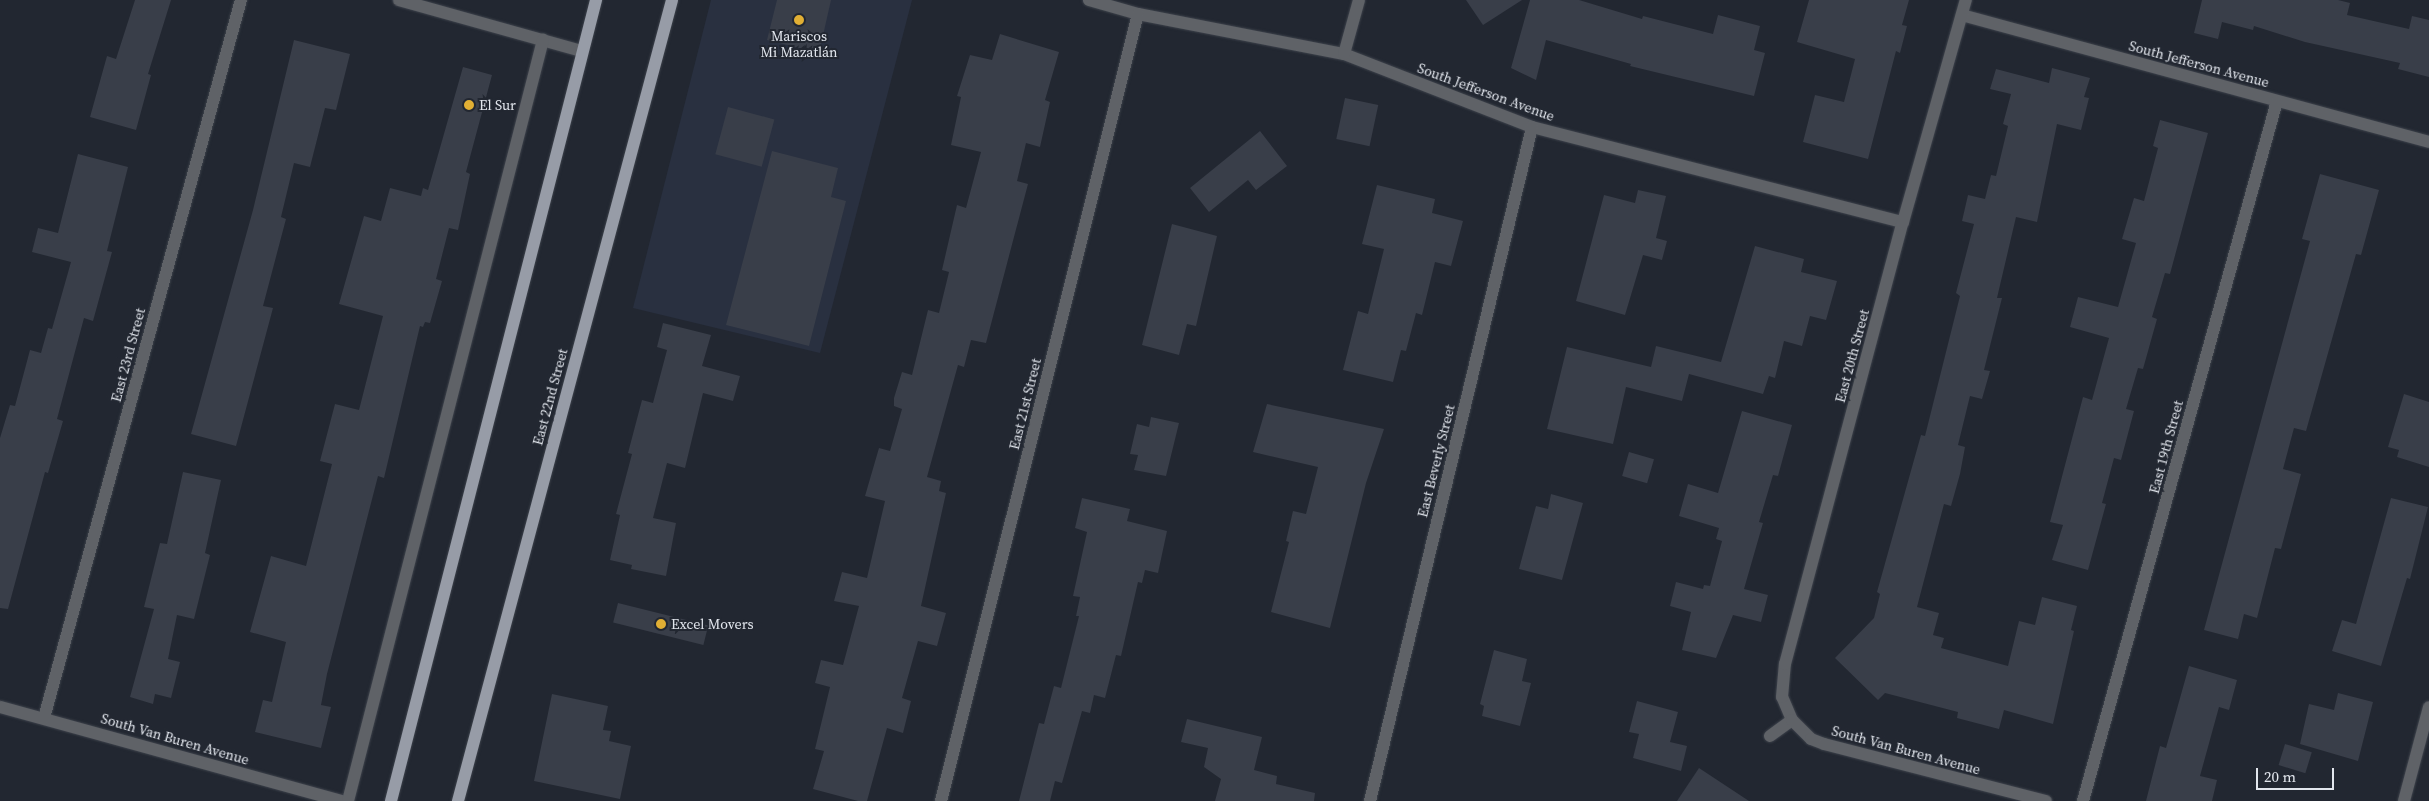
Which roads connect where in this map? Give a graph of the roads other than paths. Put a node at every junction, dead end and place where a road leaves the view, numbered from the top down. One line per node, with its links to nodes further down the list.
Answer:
1 (241, 0): 19 (street, East 23rd Street)
2 (399, 0): 10 (street)
3 (596, 0): 11 (main road)
4 (672, 0): 25 (main road, East 22nd Street)
5 (1088, 0): 8 (street, South Jefferson Avenue)
6 (1359, 0): 12 (street)
7 (1966, 0): 9 (street, East 20th Street)
8 (1138, 14): 12 (street, South Jefferson Avenue); 26 (street, East 21st Street)
9 (1962, 15): 13 (street, South Jefferson Avenue); 16 (street, East 20th Street)
10 (543, 40): 11 (street); 23 (street)
11 (582, 51): 24 (main road)
12 (1344, 54): 14 (street, South Jefferson Avenue)
13 (2277, 101): 15 (street, South Jefferson Avenue); 29 (street, East 19th Street)
14 (1532, 127): 16 (street, South Jefferson Avenue); 27 (street, East Beverly Street)
15 (2429, 142)
16 (1903, 222): 20 (street, East 20th Street)
17 (0, 707): 19 (street, South Van Buren Avenue)
18 (2429, 707): 30 (street)
19 (44, 718): 22 (street, South Van Buren Avenue)
20 (1792, 720): 21 (street); 28 (street, South Van Buren Avenue)
21 (1770, 736)
22 (342, 801)
23 (348, 801)
24 (391, 801)
25 (458, 801)
26 (941, 801)
27 (1370, 801)
28 (2046, 801)
29 (2083, 801)
30 (2404, 801)

